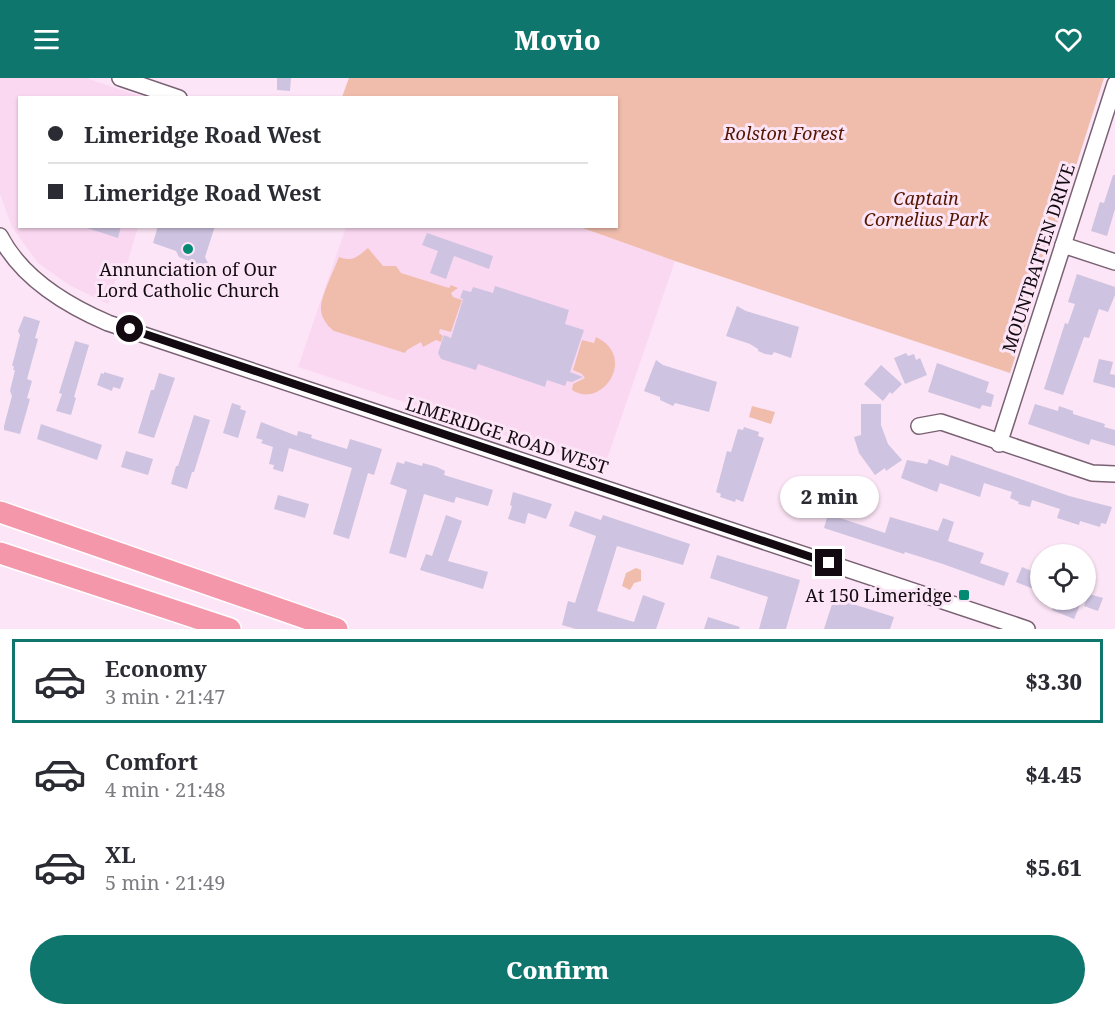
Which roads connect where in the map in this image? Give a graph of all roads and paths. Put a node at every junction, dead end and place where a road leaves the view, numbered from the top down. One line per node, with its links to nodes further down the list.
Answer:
1 (120, 78): 3 (street)
2 (1115, 84): 5 (street, MOUNTBATTEN DRIVE)
3 (173, 96)
4 (0, 236): 14 (street, LIMERIDGE ROAD WEST)
5 (1063, 245): 6 (street); 8 (street, MOUNTBATTEN DRIVE)
6 (1115, 262)
7 (919, 426): 8 (street)
8 (999, 444): 9 (street)
9 (1115, 474)
10 (0, 512): 13 (highway)
11 (0, 553): 12 (highway)
12 (231, 629)
13 (337, 629)
14 (1027, 629)

